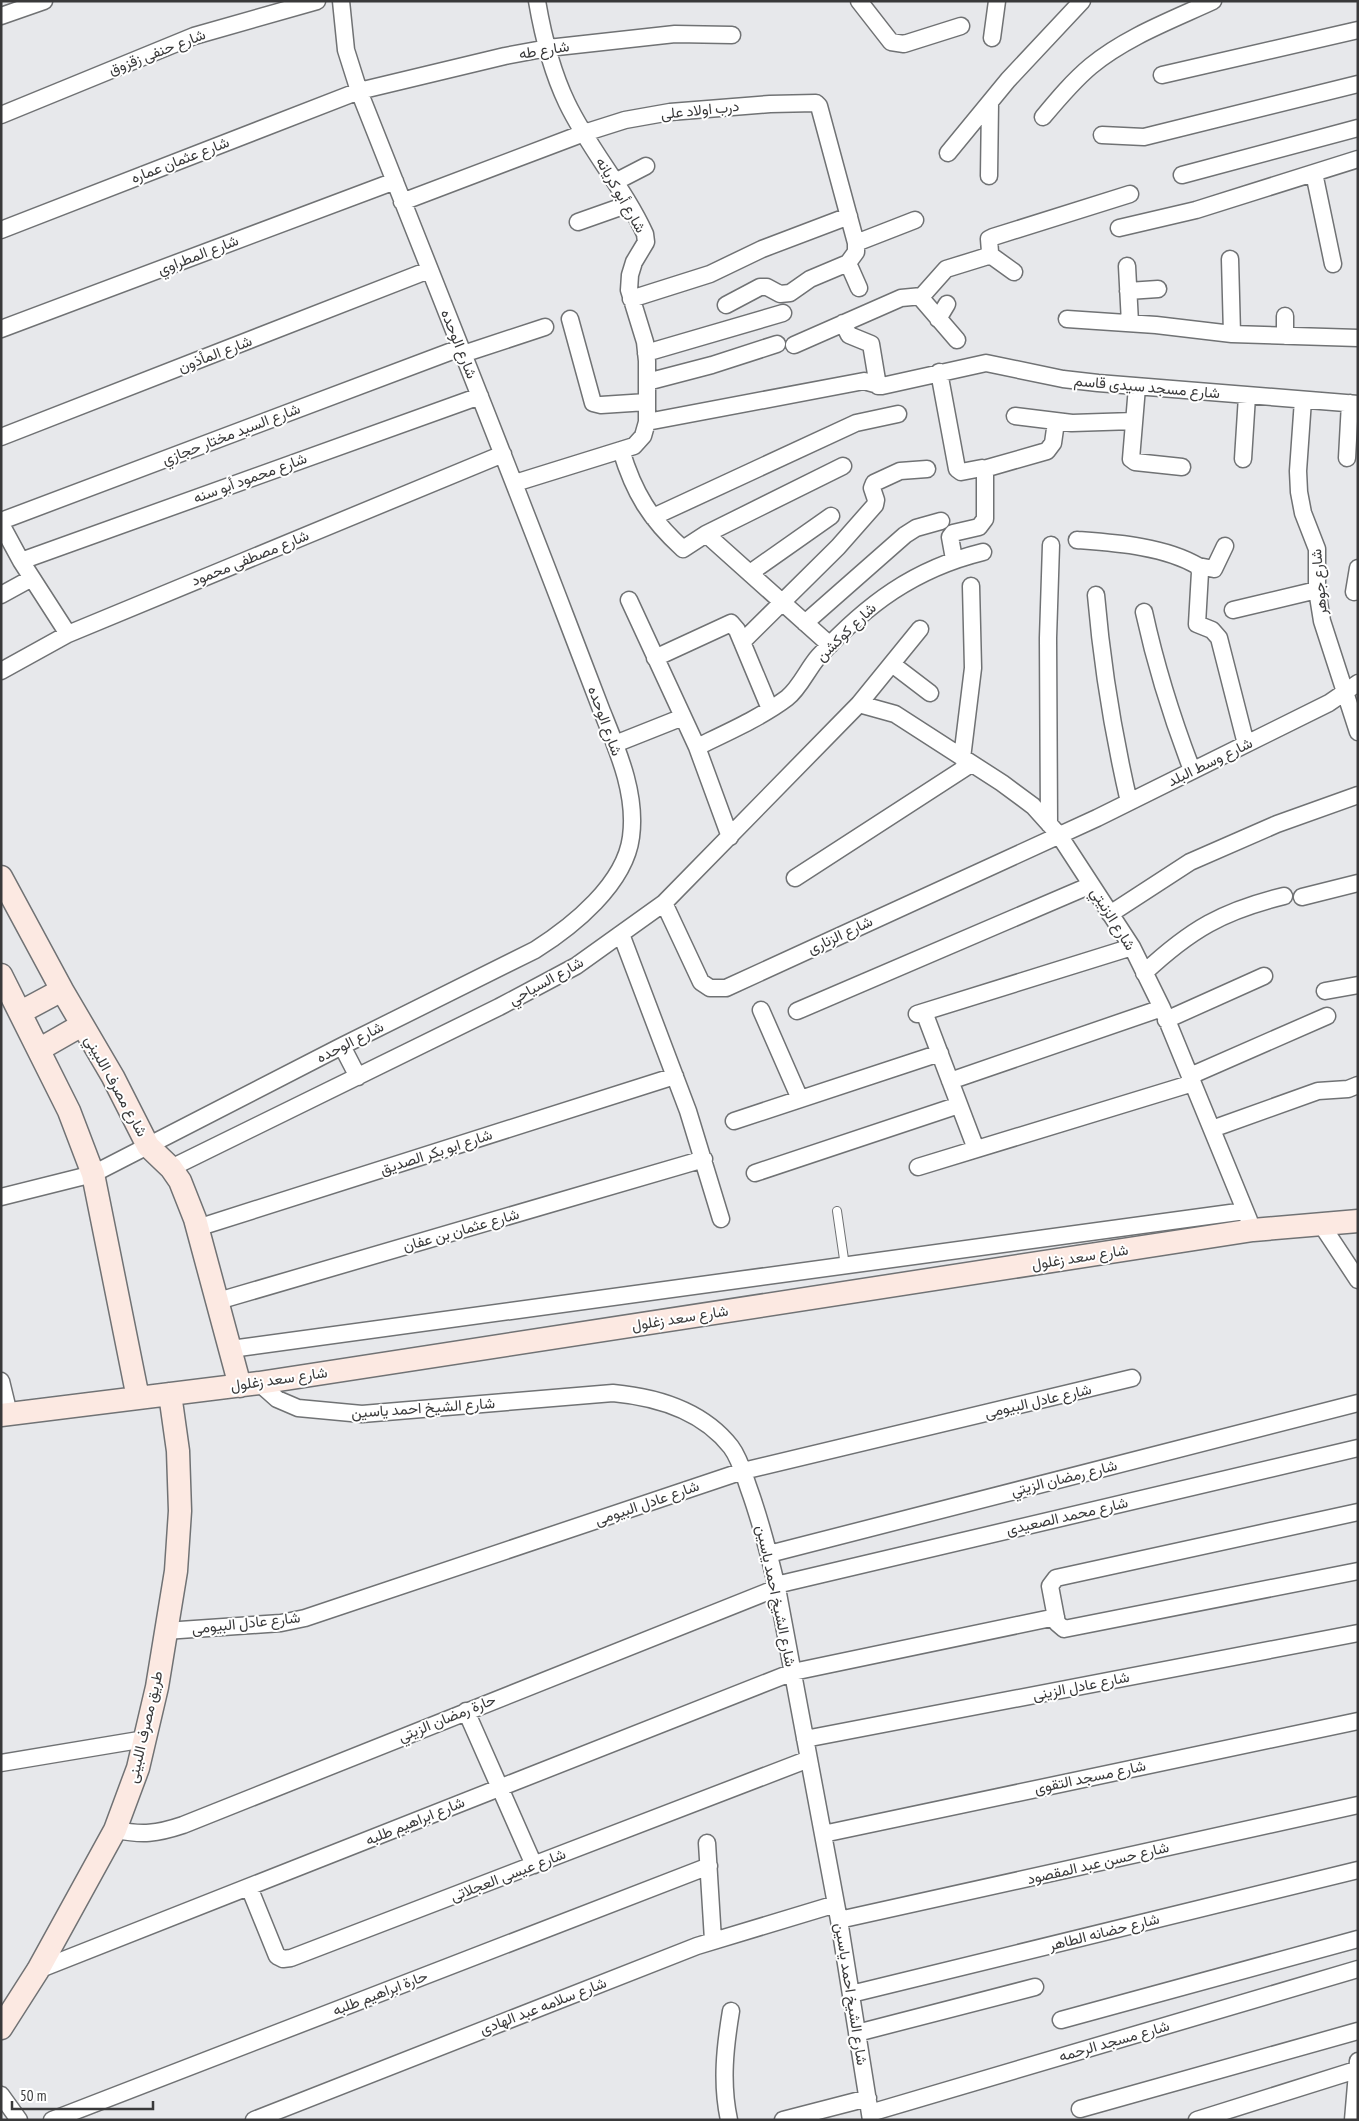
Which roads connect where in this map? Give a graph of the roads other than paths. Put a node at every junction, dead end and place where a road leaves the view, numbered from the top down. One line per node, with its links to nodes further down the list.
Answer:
1 (44, 1): 9 (street)
2 (318, 1): 19 (street, شارع حنفى زقزوق)
3 (341, 1): 17 (street, شارع الوحده)
4 (538, 1): 14 (street, شارع أبو كريانه)
5 (859, 1): 10 (street)
6 (997, 1): 13 (street)
7 (1082, 1): 18 (street)
8 (1213, 1): 20 (street)
9 (1, 16)
10 (961, 26)
11 (1358, 30): 15 (street)
12 (732, 35): 14 (street, شارع طه)
13 (992, 38)
14 (548, 48): 17 (street, شارع طه); 22 (street, شارع أبو كريانه)
15 (1162, 75)
16 (1358, 84): 23 (street)
17 (358, 91): 30 (street, شارع الوحده); 39 (street, شارع عثمان عماره)
18 (990, 103): 24 (street); 29 (street)
19 (1, 115)
20 (1043, 117)
21 (1358, 128): 28 (street)
22 (584, 133): 31 (street, شارع أبو كريانه); 33 (street, درب اولاد على); 35 (street, درب اولاد على)
23 (1102, 135)
24 (948, 153)
25 (1358, 159): 27 (street)
26 (646, 166): 31 (street)
27 (1314, 173): 38 (street); 44 (street)
28 (1182, 175)
29 (989, 176)
30 (395, 181): 33 (street, شارع الوحده); 63 (street, شارع المطراوي)
31 (615, 182): 34 (street, شارع أبو كريانه)
32 (1130, 194): 41 (street)
33 (402, 202): 46 (street, شارع الوحده)
34 (629, 204): 37 (street); 52 (street, شارع أبو كريانه)
35 (849, 216): 40 (street, درب اولاد على); 52 (street)
36 (916, 220): 40 (street)
37 (578, 222)
38 (1119, 228)
39 (1, 230)
40 (856, 243): 43 (street)
41 (989, 254): 47 (street); 51 (street)
42 (1230, 259): 64 (street)
43 (848, 263): 48 (street); 54 (street)
44 (1333, 264)
45 (1127, 266): 50 (street)
46 (429, 270): 70 (street, شارع الوحده); 86 (street, شارع المأذون)
47 (1014, 272)
48 (859, 288)
49 (1158, 289): 50 (street)
50 (1128, 291): 60 (street)
51 (920, 297): 58 (street); 61 (street)
52 (631, 299): 71 (street, شارع أبو كريانه)
53 (948, 304): 58 (street)
54 (726, 305)
55 (783, 313): 71 (street)
56 (1285, 316): 65 (street)
57 (570, 319): 79 (street)
58 (938, 319): 67 (street)
59 (1066, 319): 60 (street)
60 (1130, 323): 64 (street)
61 (843, 324): 69 (street); 74 (street)
62 (544, 327): 70 (street, شارع السيد مختار حجازي)
63 (1, 329)
64 (1232, 334): 65 (street)
65 (1285, 336): 66 (street)
66 (1358, 338)
67 (957, 340)
68 (777, 344): 73 (street)
69 (794, 345)
70 (462, 351): 76 (street, شارع الوحده); 99 (street, شارع السيد مختار حجازي)
71 (646, 353): 73 (street, شارع أبو كريانه)
72 (939, 372): 74 (street, شارع مسجد سيدى قاسم); 75 (street, شارع مسجد سيدى قاسم); 94 (street)
73 (647, 382): 79 (street, شارع أبو كريانه)
74 (878, 386): 84 (street)
75 (1137, 387): 77 (street, شارع مسجد سيدى قاسم); 83 (street)
76 (480, 396): 88 (street, شارع الوحده); 106 (street, شارع محمود أبو سنه)
77 (1247, 396): 78 (street, شارع مسجد سيدى قاسم); 90 (street)
78 (1303, 400): 80 (street, شارع مسجد سيدى قاسم); 112 (street, شارع جوهر)
79 (647, 402): 84 (street, شارع أبو كريانه)
80 (1354, 404): 89 (street)
81 (898, 414): 97 (street)
82 (1015, 416): 85 (street)
83 (1134, 421): 85 (street); 92 (street)
84 (647, 422): 87 (street, شارع أبو كريانه)
85 (1056, 422): 94 (street)
86 (1, 437)
87 (621, 450): 95 (street, شارع أبو كريانه); 97 (street)
88 (503, 454): 95 (street, شارع الوحده); 122 (street, شارع مصطفى محمود)
89 (1347, 458)
90 (1243, 459)
91 (843, 466): 100 (street)
92 (1182, 467)
93 (927, 469): 117 (street)
94 (984, 469): 105 (street)
95 (515, 483): 135 (street, شارع الوحده)
96 (830, 516): 109 (street)
97 (653, 517): 100 (street)
98 (941, 521): 120 (street)
99 (1, 523): 106 (street)
100 (706, 534): 109 (street)
101 (1077, 540): 107 (street)
102 (1051, 545): 142 (street)
103 (1225, 546): 107 (street)
104 (983, 552): 105 (street, شارع كوكشن)
105 (954, 559): 124 (street, شارع كوكشن)
106 (21, 561): 110 (street)
107 (1198, 566): 136 (street)
108 (1358, 568): 113 (street)
109 (750, 573): 117 (street)
110 (32, 578): 114 (street); 122 (street)
111 (971, 586): 138 (street)
112 (1317, 590): 118 (street); 130 (street, شارع جوهر)
113 (1354, 592)
114 (1, 595)
115 (1096, 595): 141 (street)
116 (629, 600): 125 (street)
117 (781, 602): 120 (street); 123 (street)
118 (1233, 610)
119 (1144, 612): 139 (street)
120 (805, 623): 124 (street)
121 (920, 629): 126 (street, شارع السياحي)
122 (68, 634): 127 (street, شارع مصطفى محمود)
123 (742, 642): 125 (street); 132 (street)
124 (830, 645): 132 (street, شارع كوكشن)
125 (656, 658): 133 (street)
126 (892, 664): 129 (street); 131 (street, شارع السياحي)
127 (1, 670)
128 (1358, 683): 130 (street, شارع وسط البلد)
129 (930, 693)
130 (1345, 694): 134 (street, شارع جوهر); 136 (street, شارع وسط البلد)
131 (859, 704): 138 (street, شارع الزنيتي); 143 (street, شارع السياحي)
132 (770, 709): 137 (street, شارع كوكشن)
133 (683, 718): 135 (street); 137 (street)
134 (1358, 732)
135 (615, 744): 166 (street, شارع الوحده)
136 (1246, 744): 139 (street, شارع وسط البلد)
137 (697, 747): 143 (street)
138 (966, 761): 142 (street, شارع الزنيتي); 145 (street)
139 (1192, 770): 141 (street, شارع وسط البلد)
140 (1358, 795): 151 (street)
141 (1129, 802): 142 (street, شارع وسط البلد)
142 (1054, 829): 147 (street, شارع الزنيتي); 150 (street, شارع الزنارى)
143 (730, 837): 150 (street, شارع السياحي)
144 (1, 877): 158 (street, شارع مصرف اللبيني)
145 (795, 878)
146 (1358, 883): 149 (street)
147 (1091, 885): 151 (street, شارع الزنيتي); 161 (street)
148 (1284, 896): 154 (street)
149 (1302, 897)
150 (664, 903): 152 (street, شارع السياحي)
151 (1110, 914): 153 (street, شارع الزنيتي)
152 (621, 934): 169 (street); 170 (street, شارع السياحي)
153 (1132, 947): 154 (street, شارع الزنيتي); 168 (street)
154 (1144, 973): 163 (street, شارع الزنيتي)
155 (1, 975): 162 (street)
156 (1264, 976): 163 (street)
157 (1358, 985): 159 (street)
158 (62, 990): 162 (street); 165 (street, شارع مصرف اللبيني)
159 (1325, 991)
160 (761, 1010): 174 (street)
161 (797, 1011)
162 (22, 1012): 167 (street)
163 (1164, 1014): 171 (street, شارع الزنيتي); 172 (street)
164 (1327, 1016): 171 (street)
165 (82, 1025): 167 (street); 178 (street, شارع مصرف اللبيني)
166 (342, 1046): 170 (street); 178 (street, شارع الوحده)
167 (40, 1049): 184 (street)
168 (940, 1053): 172 (street); 174 (street)
169 (675, 1076): 180 (street); 191 (street, شارع ابو بكر الصديق)
170 (358, 1077): 182 (street, شارع السياحي)
171 (1191, 1079): 177 (street, شارع الزنيتي); 179 (street)
172 (950, 1081): 175 (street)
173 (1358, 1085): 177 (street)
174 (800, 1099): 176 (street)
175 (959, 1104): 179 (street); 183 (street)
176 (734, 1121)
177 (1212, 1129): 188 (street, شارع الزنيتي)
178 (148, 1146): 182 (street, شارع مصرف اللبيني); 184 (street, شارع الوحده)
179 (976, 1149): 181 (street)
180 (704, 1160): 187 (street); 194 (street, شارع عثمان بن عفان)
181 (918, 1167)
182 (171, 1168): 191 (street, شارع مصرف اللبيني)
183 (755, 1173)
184 (93, 1174): 185 (street); 200 (street)
185 (1, 1197)
186 (837, 1211): 192 (lane)
187 (721, 1219)
188 (1249, 1220): 190 (street, شارع سعد زغلول); 192 (street, شارع سعد زغلول); 198 (street, شارع سعد زغلول)
189 (1358, 1221): 190 (street, شارع سعد زغلول)
190 (1321, 1224): 193 (street)
191 (197, 1228): 194 (street, شارع مصرف اللبيني)
192 (845, 1266): 195 (street, شارع سعد زغلول)
193 (1358, 1280)
194 (218, 1301): 195 (street, شارع مصرف اللبيني)
195 (232, 1349): 198 (street, شارع مصرف اللبيني)
196 (1132, 1378): 204 (street, شارع عادل البيومى)
197 (1, 1382): 202 (street)
198 (249, 1384): 199 (street, شارع سعد زغلول); 204 (street, شارع الشيخ احمد ياسين)
199 (170, 1394): 200 (street, شارع سعد زغلول); 210 (street, طريق مصرف اللبينى)
200 (138, 1398): 202 (street, شارع سعد زغلول)
201 (1358, 1403): 206 (street, شارع رمضان الزيتي)
202 (5, 1414)
203 (1358, 1448): 208 (street, شارع محمد الصعيدى)
204 (743, 1471): 206 (street, شارع الشيخ احمد ياسين); 210 (street, شارع عادل البيومى)
205 (1358, 1512): 209 (street)
206 (769, 1554): 208 (street, شارع الشيخ احمد ياسين)
207 (1358, 1571): 209 (street)
208 (776, 1587): 212 (street, شارع الشيخ احمد ياسين); 213 (street, حارة رمضان الزيتي)
209 (1056, 1617): 212 (street, شارع ابراهيم طلبه)
210 (165, 1631): 215 (street, طريق مصرف اللبينى)
211 (1358, 1633): 216 (street, شارع عادل الزينى)
212 (793, 1672): 216 (street, شارع الشيخ احمد ياسين); 219 (street, شارع ابراهيم طلبه)
213 (466, 1711): 219 (street); 221 (street, حارة رمضان الزيتي)
214 (1358, 1721): 222 (street, شارع مسجد التقوى)
215 (145, 1739): 218 (street); 221 (street, طريق مصرف اللبينى)
216 (805, 1739): 217 (street, شارع الشيخ احمد ياسين)
217 (809, 1759): 222 (street, شارع الشيخ احمد ياسين); 224 (street, شارع عيسى العجلاتى)
218 (1, 1763)
219 (500, 1787): 224 (street); 227 (street, شارع ابراهيم طلبه)
220 (1358, 1805): 229 (street, شارع حسن عبد المقصود)
221 (115, 1830): 233 (street, طريق مصرف اللبينى)
222 (823, 1834): 228 (street, شارع الشيخ احمد ياسين)
223 (707, 1843): 225 (street)
224 (534, 1865): 227 (street, شارع عيسى العجلاتى)
225 (709, 1866): 231 (street); 247 (street, حارة ابراهيم طلبه)
226 (1358, 1870): 235 (street, شارع حضانه الطاهر)
227 (249, 1887): 233 (street, شارع ابراهيم طلبه)
228 (836, 1904): 229 (street, شارع الشيخ احمد ياسين); 231 (street, شارع سلامه عبد الهادى)
229 (839, 1920): 235 (street, شارع الشيخ احمد ياسين)
230 (1358, 1939): 237 (street)
231 (713, 1940): 248 (street, شارع سلامه عبد الهادى)
232 (1358, 1969): 244 (street, شارع مسجد الرحمه)
233 (38, 1970): 238 (street, طريق مصرف اللبينى)
234 (1035, 1987): 240 (street)
235 (851, 1994): 240 (street, شارع الشيخ احمد ياسين)
236 (731, 2011): 249 (street)
237 (1061, 2020)
238 (1, 2028)
239 (1358, 2031): 243 (street)
240 (857, 2033): 244 (street, شارع الشيخ احمد ياسين)
241 (1357, 2066): 245 (street); 251 (street)
242 (1, 2095): 246 (street)
243 (1080, 2109)
244 (870, 2110): 250 (street, شارع مسجد الرحمه)
245 (1354, 2118)
246 (19, 2120)
247 (52, 2120)
248 (254, 2120)
249 (729, 2120)
250 (783, 2120)
251 (1197, 2120)

